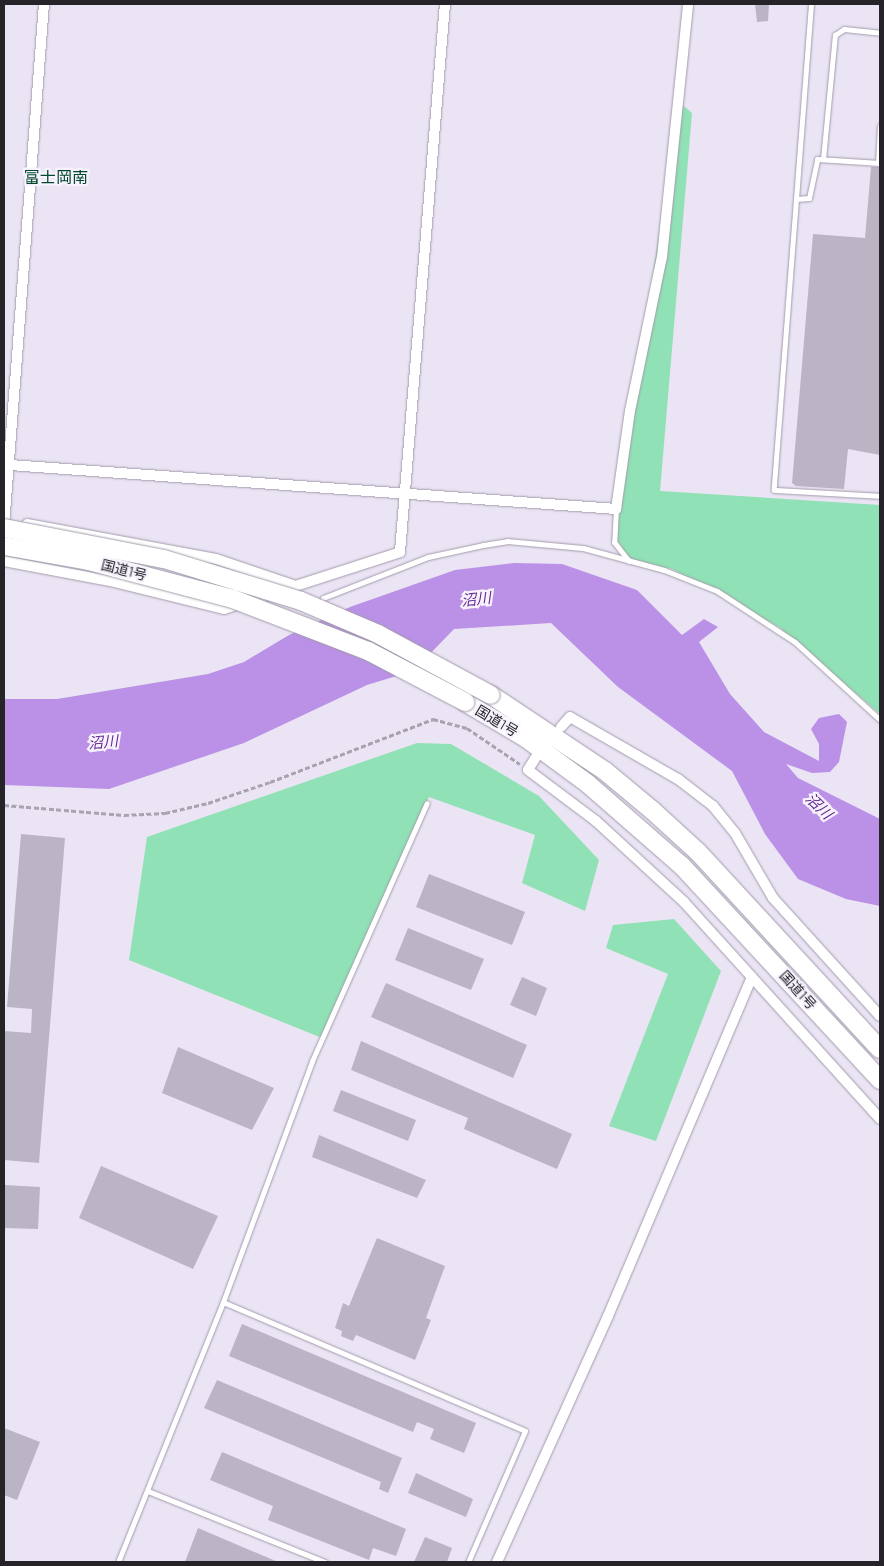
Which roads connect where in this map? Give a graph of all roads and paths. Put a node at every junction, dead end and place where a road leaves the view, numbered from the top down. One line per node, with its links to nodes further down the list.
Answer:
1 (44, 4): 10 (street)
2 (445, 4): 11 (street)
3 (688, 4): 13 (street)
4 (811, 4): 9 (lane)
5 (880, 33): 7 (lane)
6 (880, 126): 8 (lane)
7 (823, 159): 8 (lane); 9 (lane)
8 (879, 163)
9 (796, 199): 12 (lane)
10 (10, 465): 11 (street); 14 (street)
11 (404, 494): 13 (street); 18 (street)
12 (880, 496)
13 (616, 509): 17 (lane)
14 (4, 523): 18 (street); 28 (highway, 国道1号, bridge)
15 (4, 546): 29 (highway, 国道1号, bridge)
16 (4, 561): 18 (street)
17 (630, 561): 19 (lane); 20 (lane)
18 (293, 586)
19 (323, 598)
20 (880, 720)
21 (561, 726): 27 (street)
22 (536, 757): 23 (street)
23 (528, 770): 25 (path); 26 (street)
24 (427, 803): 31 (lane)
25 (4, 805)
26 (752, 977): 30 (street); 36 (street)
27 (880, 1016)
28 (880, 1049)
29 (880, 1080)
30 (880, 1119)
31 (223, 1302): 32 (lane); 35 (lane)
32 (148, 1491): 33 (lane); 34 (lane)
33 (118, 1562)
34 (325, 1562)
35 (468, 1562)
36 (497, 1562)

